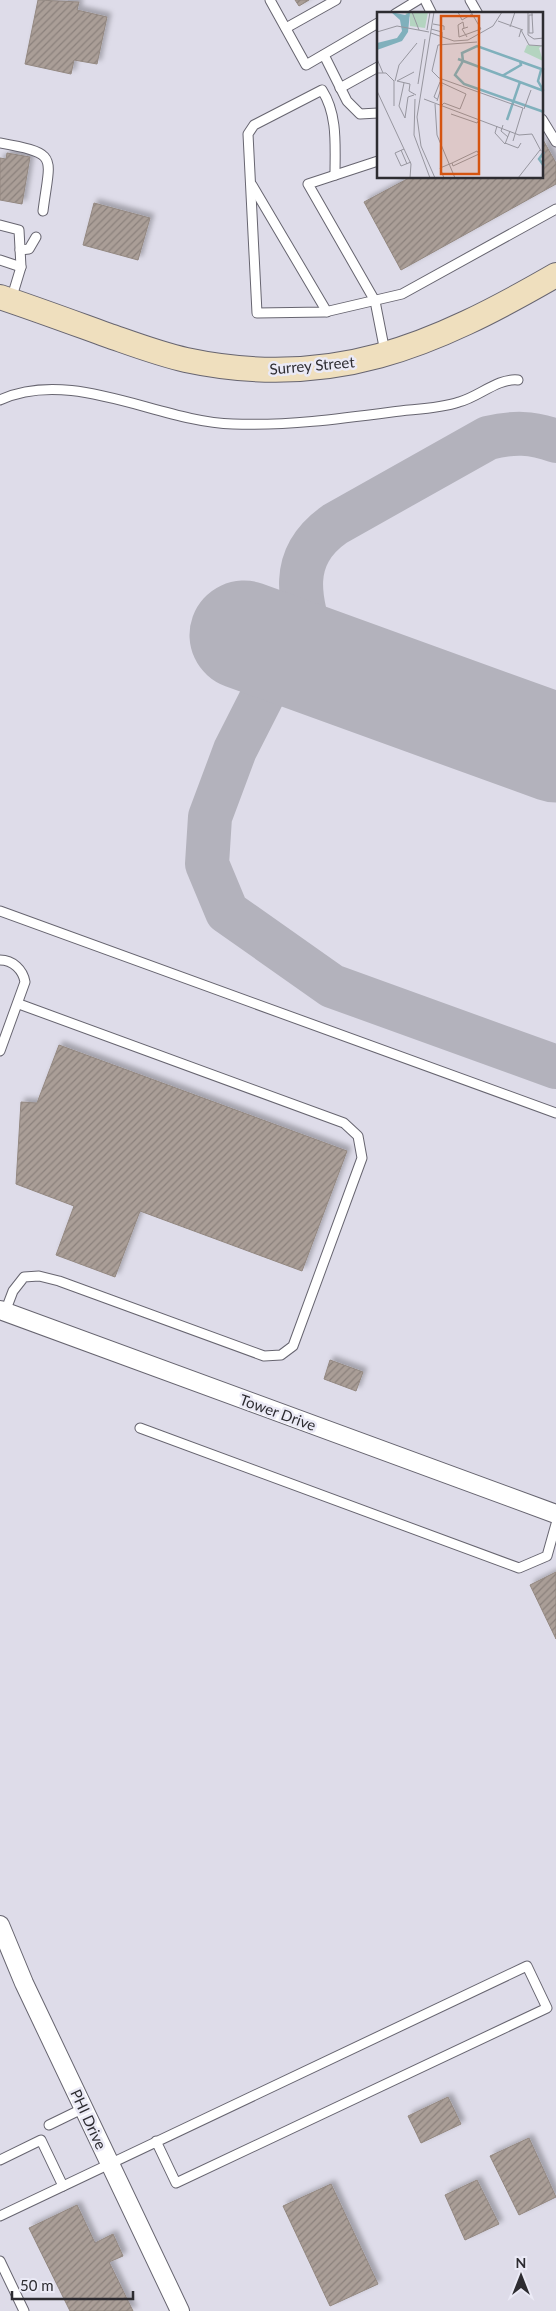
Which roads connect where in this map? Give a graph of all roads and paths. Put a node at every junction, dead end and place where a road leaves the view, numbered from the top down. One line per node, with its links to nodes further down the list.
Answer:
1 (270, 0): 10 (lane)
2 (336, 0): 10 (lane)
3 (418, 0): 6 (lane)
4 (425, 0): 7 (lane)
5 (470, 0): 8 (lane)
6 (397, 12)
7 (431, 12)
8 (477, 12)
9 (377, 24): 11 (lane)
10 (286, 28): 11 (lane)
11 (324, 55): 13 (lane)
12 (377, 68): 13 (lane)
13 (340, 88): 14 (lane)
14 (377, 113)
15 (544, 122): 16 (lane)
16 (556, 142)
17 (0, 143): 22 (lane)
18 (377, 161): 19 (lane)
19 (335, 175): 20 (lane); 30 (lane)
20 (251, 182): 31 (lane); 31 (lane)
21 (556, 209): 30 (lane)
22 (42, 211)
23 (0, 225): 25 (lane)
24 (36, 237): 25 (lane)
25 (20, 250): 27 (lane)
26 (0, 260): 27 (lane)
27 (21, 267): 29 (lane)
28 (556, 275): 32 (street, Surrey Street)
29 (6, 299): 32 (street, Surrey Street)
30 (375, 301): 31 (lane); 32 (lane)
31 (327, 312)
32 (385, 355)
33 (518, 380): 34 (lane)
34 (0, 400)
35 (0, 912): 39 (lane)
36 (0, 960): 37 (lane)
37 (18, 1004): 38 (lane); 40 (lane)
38 (0, 1051)
39 (556, 1113)
40 (2, 1311): 42 (street, Tower Drive)
41 (140, 1428): 43 (lane)
42 (556, 1514)
43 (556, 1524)
44 (0, 1925): 45 (street, PHI Drive)
45 (84, 2108): 46 (lane); 49 (street, PHI Drive)
46 (49, 2125)
47 (156, 2141): 47 (lane); 49 (lane)
48 (0, 2160): 50 (lane)
49 (110, 2163): 50 (lane); 54 (street, PHI Drive)
50 (63, 2186): 51 (lane)
51 (0, 2216)
52 (0, 2261): 53 (lane)
53 (24, 2311)
54 (180, 2311)

